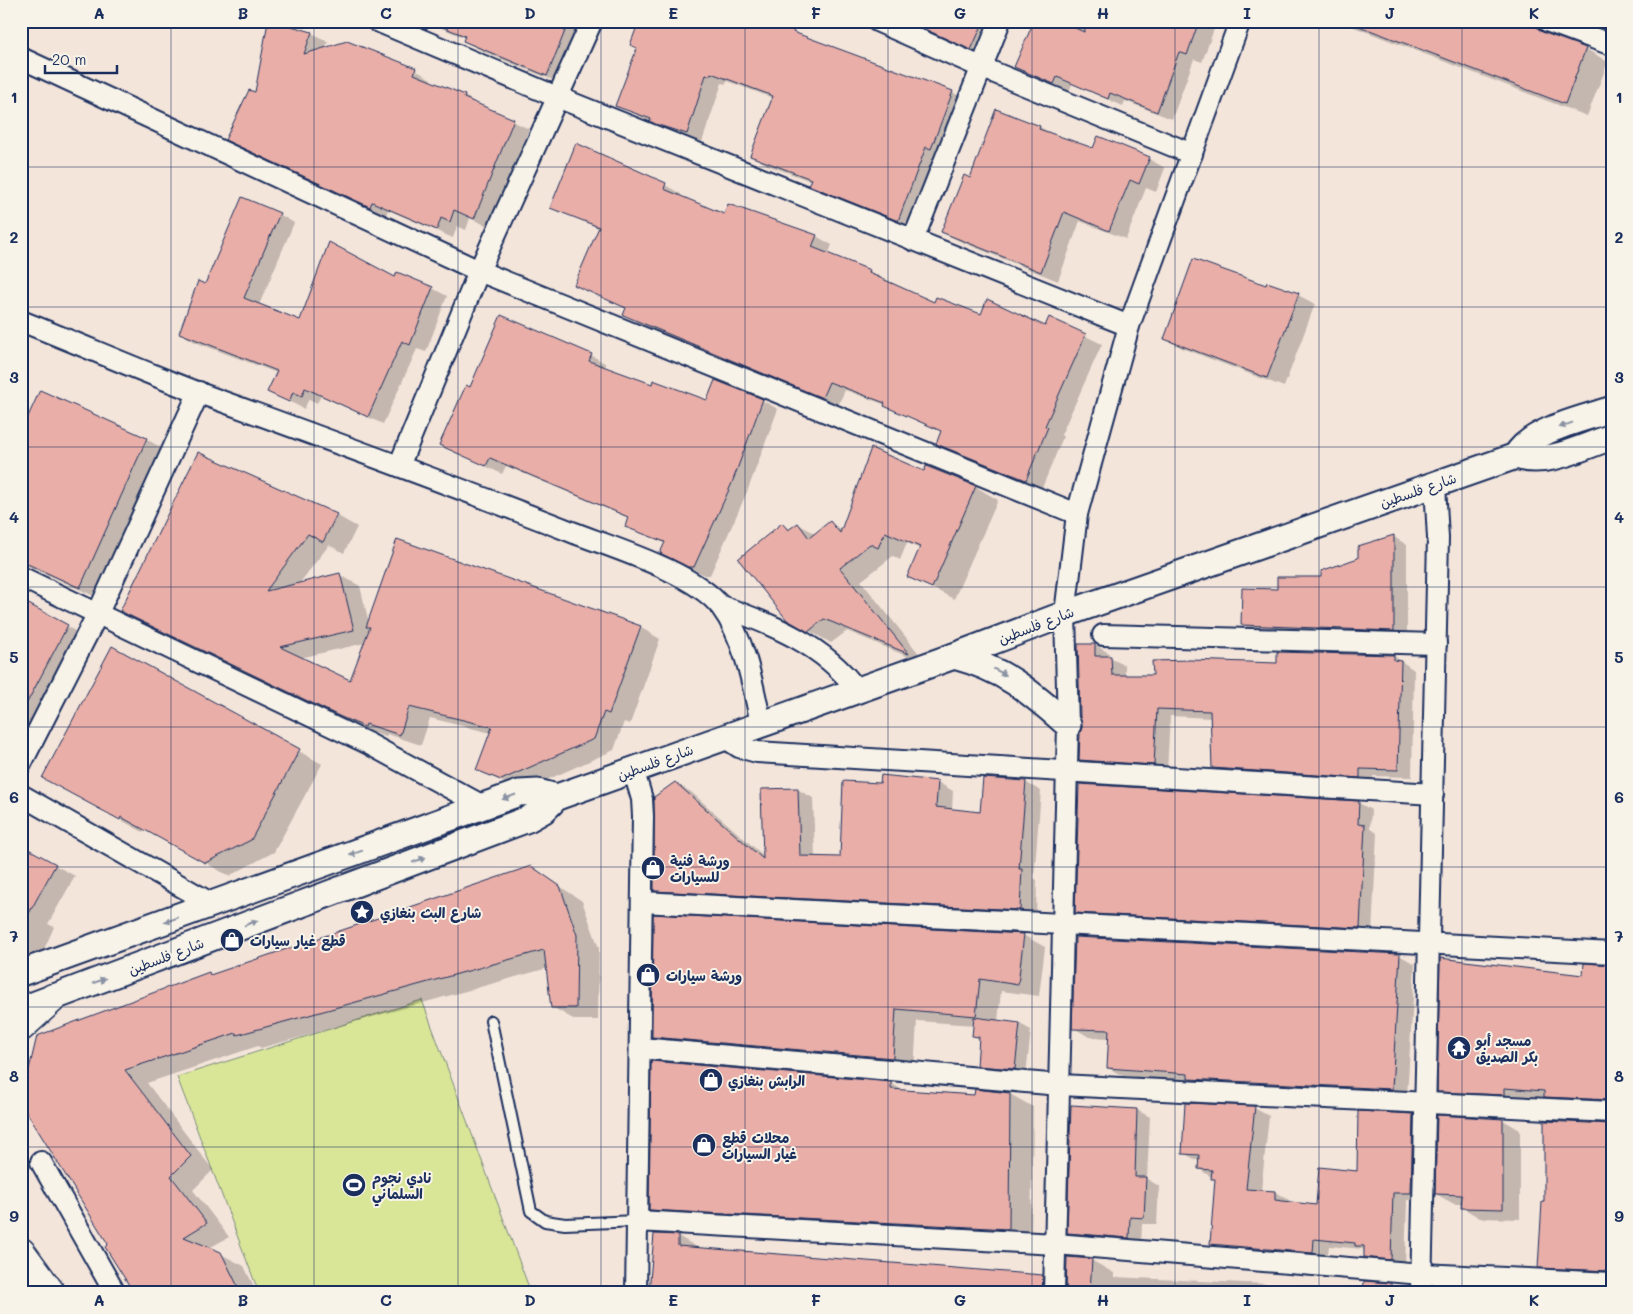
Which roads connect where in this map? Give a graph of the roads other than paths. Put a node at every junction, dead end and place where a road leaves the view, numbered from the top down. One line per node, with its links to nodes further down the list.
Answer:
1 (377, 21): 10 (street)
2 (592, 21): 10 (street)
3 (877, 21): 9 (street)
4 (1000, 21): 9 (street)
5 (1240, 21): 11 (street)
6 (1547, 21): 7 (street)
7 (1612, 45)
8 (21, 58): 13 (street)
9 (983, 68): 11 (street); 12 (street)
10 (557, 96): 12 (street); 13 (street)
11 (1192, 154): 15 (street)
12 (913, 240): 15 (street)
13 (479, 271): 20 (street); 22 (street)
14 (21, 321): 16 (street)
15 (1129, 326): 22 (street)
16 (199, 392): 20 (street); 26 (street)
17 (1612, 409): 19 (street, شارع فلسطين, one-way to 19)
18 (1612, 437): 19 (street, شارع فلسطين)
19 (1516, 456): 21 (street, شارع فلسطين)
20 (399, 466): 24 (street)
21 (1435, 485): 25 (street, شارع فلسطين); 28 (street)
22 (1077, 514): 25 (street)
23 (21, 577): 26 (street)
24 (721, 606): 30 (street); 31 (street)
25 (1065, 614): 29 (street, شارع فلسطين); 32 (street)
26 (96, 615): 34 (street); 40 (street)
27 (1103, 635): 28 (street)
28 (1436, 644): 37 (street)
29 (954, 656): 30 (street, شارع فلسطين); 32 (street, one-way to 32)
30 (857, 690): 31 (street, شارع فلسطين)
31 (761, 724): 33 (street, شارع فلسطين)
32 (1068, 725): 36 (street)
33 (724, 737): 35 (street, شارع فلسطين); 36 (street)
34 (21, 764)
35 (633, 769): 39 (street, شارع فلسطين); 41 (street)
36 (1067, 771): 37 (street); 43 (street)
37 (1433, 794): 44 (street)
38 (21, 795): 42 (street)
39 (557, 796): 40 (street, شارع فلسطين, one-way to 40); 47 (street, شارع فلسطين, one-way to 39)
40 (483, 806): 42 (street, شارع فلسطين, one-way to 42)
41 (642, 902): 43 (street); 51 (street)
42 (214, 905): 46 (street, شارع فلسطين, one-way to 46)
43 (1063, 924): 44 (street); 52 (street)
44 (1429, 943): 45 (street); 53 (street)
45 (1612, 953)
46 (21, 973)
47 (53, 998): 48 (street, شارع فلسطين); 50 (main road)
48 (21, 1009)
49 (491, 1022): 56 (lane)
50 (21, 1027)
51 (640, 1048): 52 (street); 56 (street)
52 (1060, 1085): 53 (street); 57 (street)
53 (1426, 1104): 54 (street); 59 (street)
54 (1612, 1112)
55 (41, 1162): 62 (street)
56 (637, 1221): 57 (street); 63 (street)
57 (1056, 1244): 59 (street); 64 (street)
58 (21, 1252): 61 (main road)
59 (1422, 1283): 60 (street)
60 (1612, 1284)
61 (51, 1293)
62 (115, 1293)
63 (636, 1293)
64 (1054, 1293)

